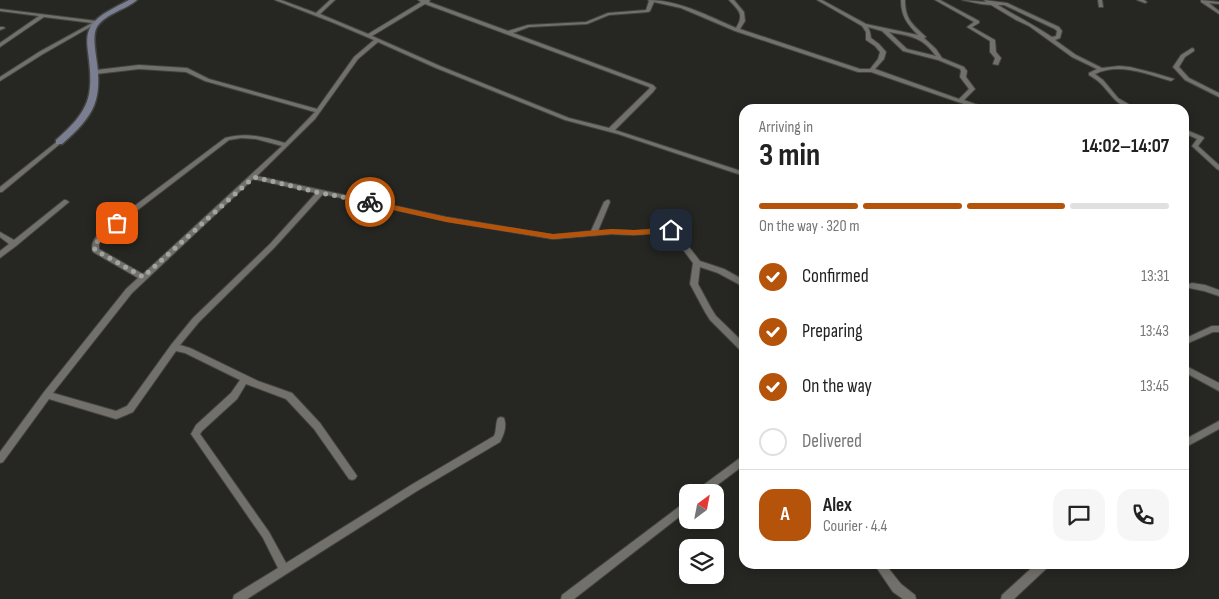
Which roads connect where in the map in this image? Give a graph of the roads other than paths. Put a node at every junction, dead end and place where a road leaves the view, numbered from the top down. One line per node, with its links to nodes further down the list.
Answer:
1 (134, 0): 23 (street)
2 (277, 0): 21 (street)
3 (333, 0): 21 (street)
4 (651, 0): 5 (street); 25 (street); 27 (street)
5 (657, 0)
6 (731, 0): 25 (street)
7 (819, 0): 24 (street)
8 (902, 0): 31 (street)
9 (937, 0): 35 (street)
10 (964, 0): 16 (street)
11 (986, 0): 16 (street)
12 (998, 0): 17 (street)
13 (1100, 0): 18 (street)
14 (424, 1): 27 (street); 28 (street)
15 (1219, 3): 20 (street)
16 (992, 4): 17 (street); 29 (street)
17 (1005, 4): 29 (street)
18 (1101, 6)
19 (0, 10): 22 (street)
20 (1219, 13)
21 (317, 14): 28 (street)
22 (44, 15): 23 (street); 32 (street)
23 (97, 22): 38 (street); 39 (street)
24 (864, 25): 26 (street); 37 (street)
25 (737, 30): 37 (street)
26 (884, 30): 31 (street); 34 (street)
27 (507, 33): 46 (street)
28 (368, 36): 30 (street)
29 (1052, 38): 36 (street)
30 (378, 40): 45 (street); 46 (street)
31 (928, 42): 34 (street)
32 (0, 44)
33 (1192, 50): 41 (street)
34 (940, 59): 42 (street)
35 (996, 64)
36 (1099, 68): 40 (street); 44 (street)
37 (872, 70): 42 (street)
38 (96, 72): 45 (street); 48 (street)
39 (0, 79)
40 (1170, 79)
41 (1219, 94)
42 (960, 100): 43 (street)
43 (972, 104)
44 (1125, 104)
45 (318, 110): 49 (street)
46 (610, 131): 51 (street)
47 (1189, 133): 50 (street)
48 (59, 142): 53 (street)
49 (286, 145): 52 (street); 62 (street)
50 (1219, 168)
51 (739, 172)
52 (254, 177): 54 (street); 62 (street)
53 (0, 190)
54 (320, 193): 57 (street); 69 (street)
55 (66, 202): 59 (street)
56 (607, 202): 57 (street)
57 (594, 233): 61 (street)
58 (0, 234): 59 (street)
59 (14, 244): 60 (street)
60 (0, 255)
61 (697, 262): 63 (street); 68 (street)
62 (143, 277): 73 (street)
63 (739, 281)
64 (1192, 286): 65 (street)
65 (1219, 293)
66 (1219, 328): 67 (street)
67 (1189, 340)
68 (739, 344)
69 (174, 347): 71 (street); 73 (street)
70 (1189, 371): 72 (street)
71 (245, 380): 79 (street); 82 (street)
72 (1219, 387)
73 (47, 395): 77 (street)
74 (501, 421): 82 (street)
75 (1219, 425): 76 (street)
76 (1189, 441)
77 (0, 459)
78 (739, 463): 80 (street)
79 (352, 476)
80 (711, 484)
81 (679, 511): 86 (street)
82 (284, 569): 85 (street)
83 (883, 569): 87 (street)
84 (1038, 569): 88 (street)
85 (238, 599)
86 (566, 599)
87 (910, 599)
88 (1006, 599)

